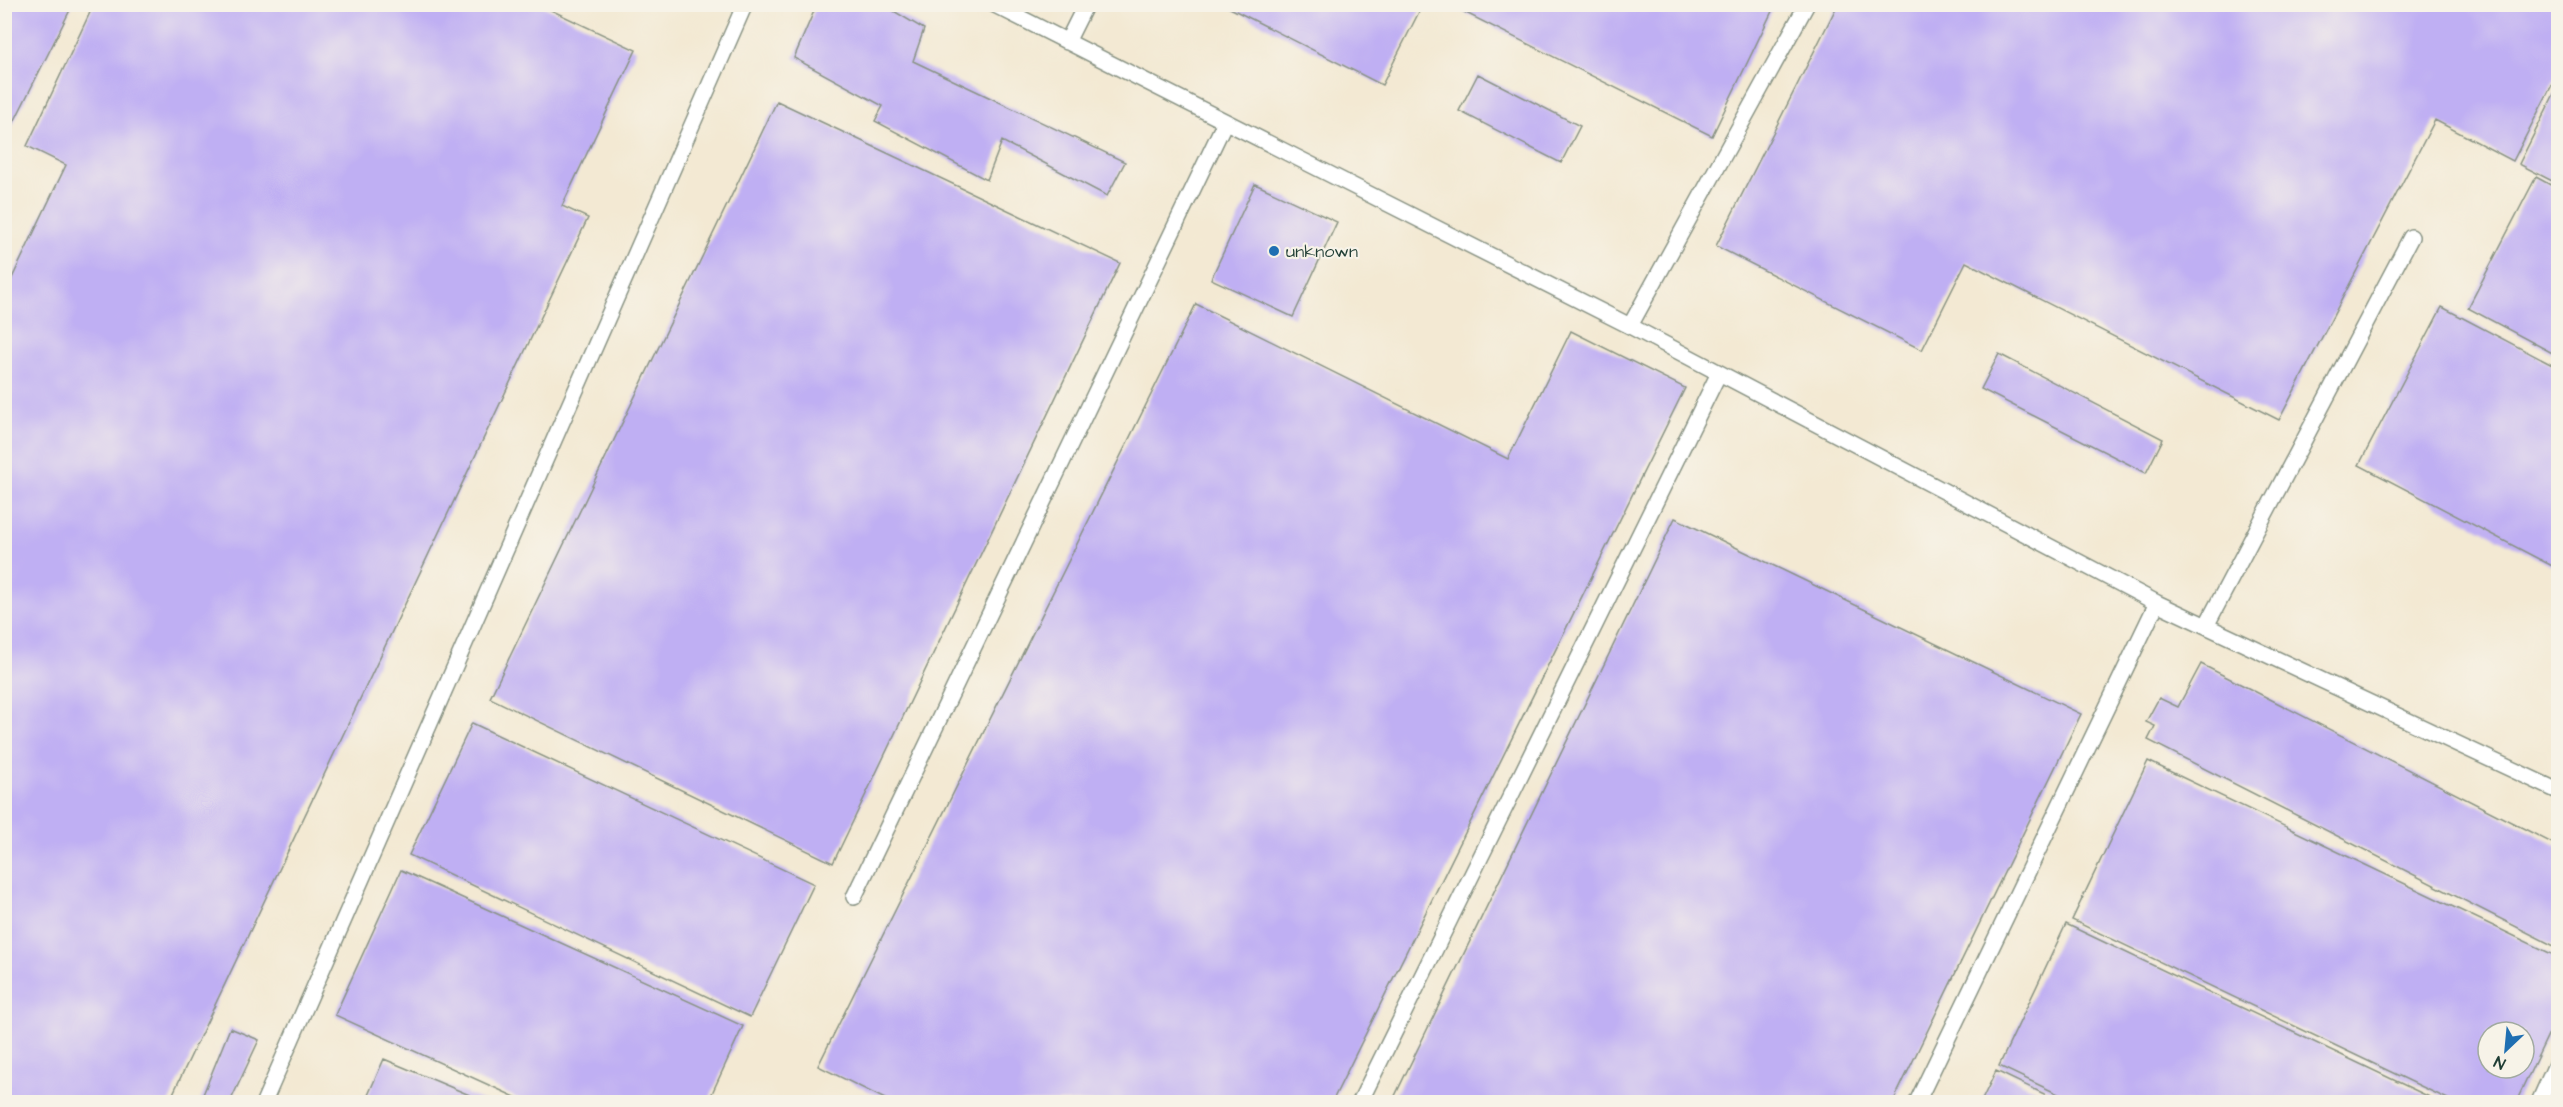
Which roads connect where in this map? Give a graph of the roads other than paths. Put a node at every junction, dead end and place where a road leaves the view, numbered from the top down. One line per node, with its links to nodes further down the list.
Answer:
1 (745, 4): 15 (lane)
2 (993, 4): 5 (lane)
3 (1086, 4): 5 (lane)
4 (1807, 4): 8 (lane)
5 (1066, 42): 6 (lane)
6 (1225, 122): 8 (lane); 13 (lane)
7 (2411, 237): 11 (lane)
8 (1630, 326): 9 (lane)
9 (1719, 373): 10 (lane); 16 (lane)
10 (2157, 603): 11 (lane); 17 (lane)
11 (2206, 626): 12 (lane)
12 (2559, 791)
13 (854, 897)
14 (2559, 1060): 18 (lane)
15 (264, 1102)
16 (1360, 1102)
17 (1917, 1102)
18 (2539, 1102)

